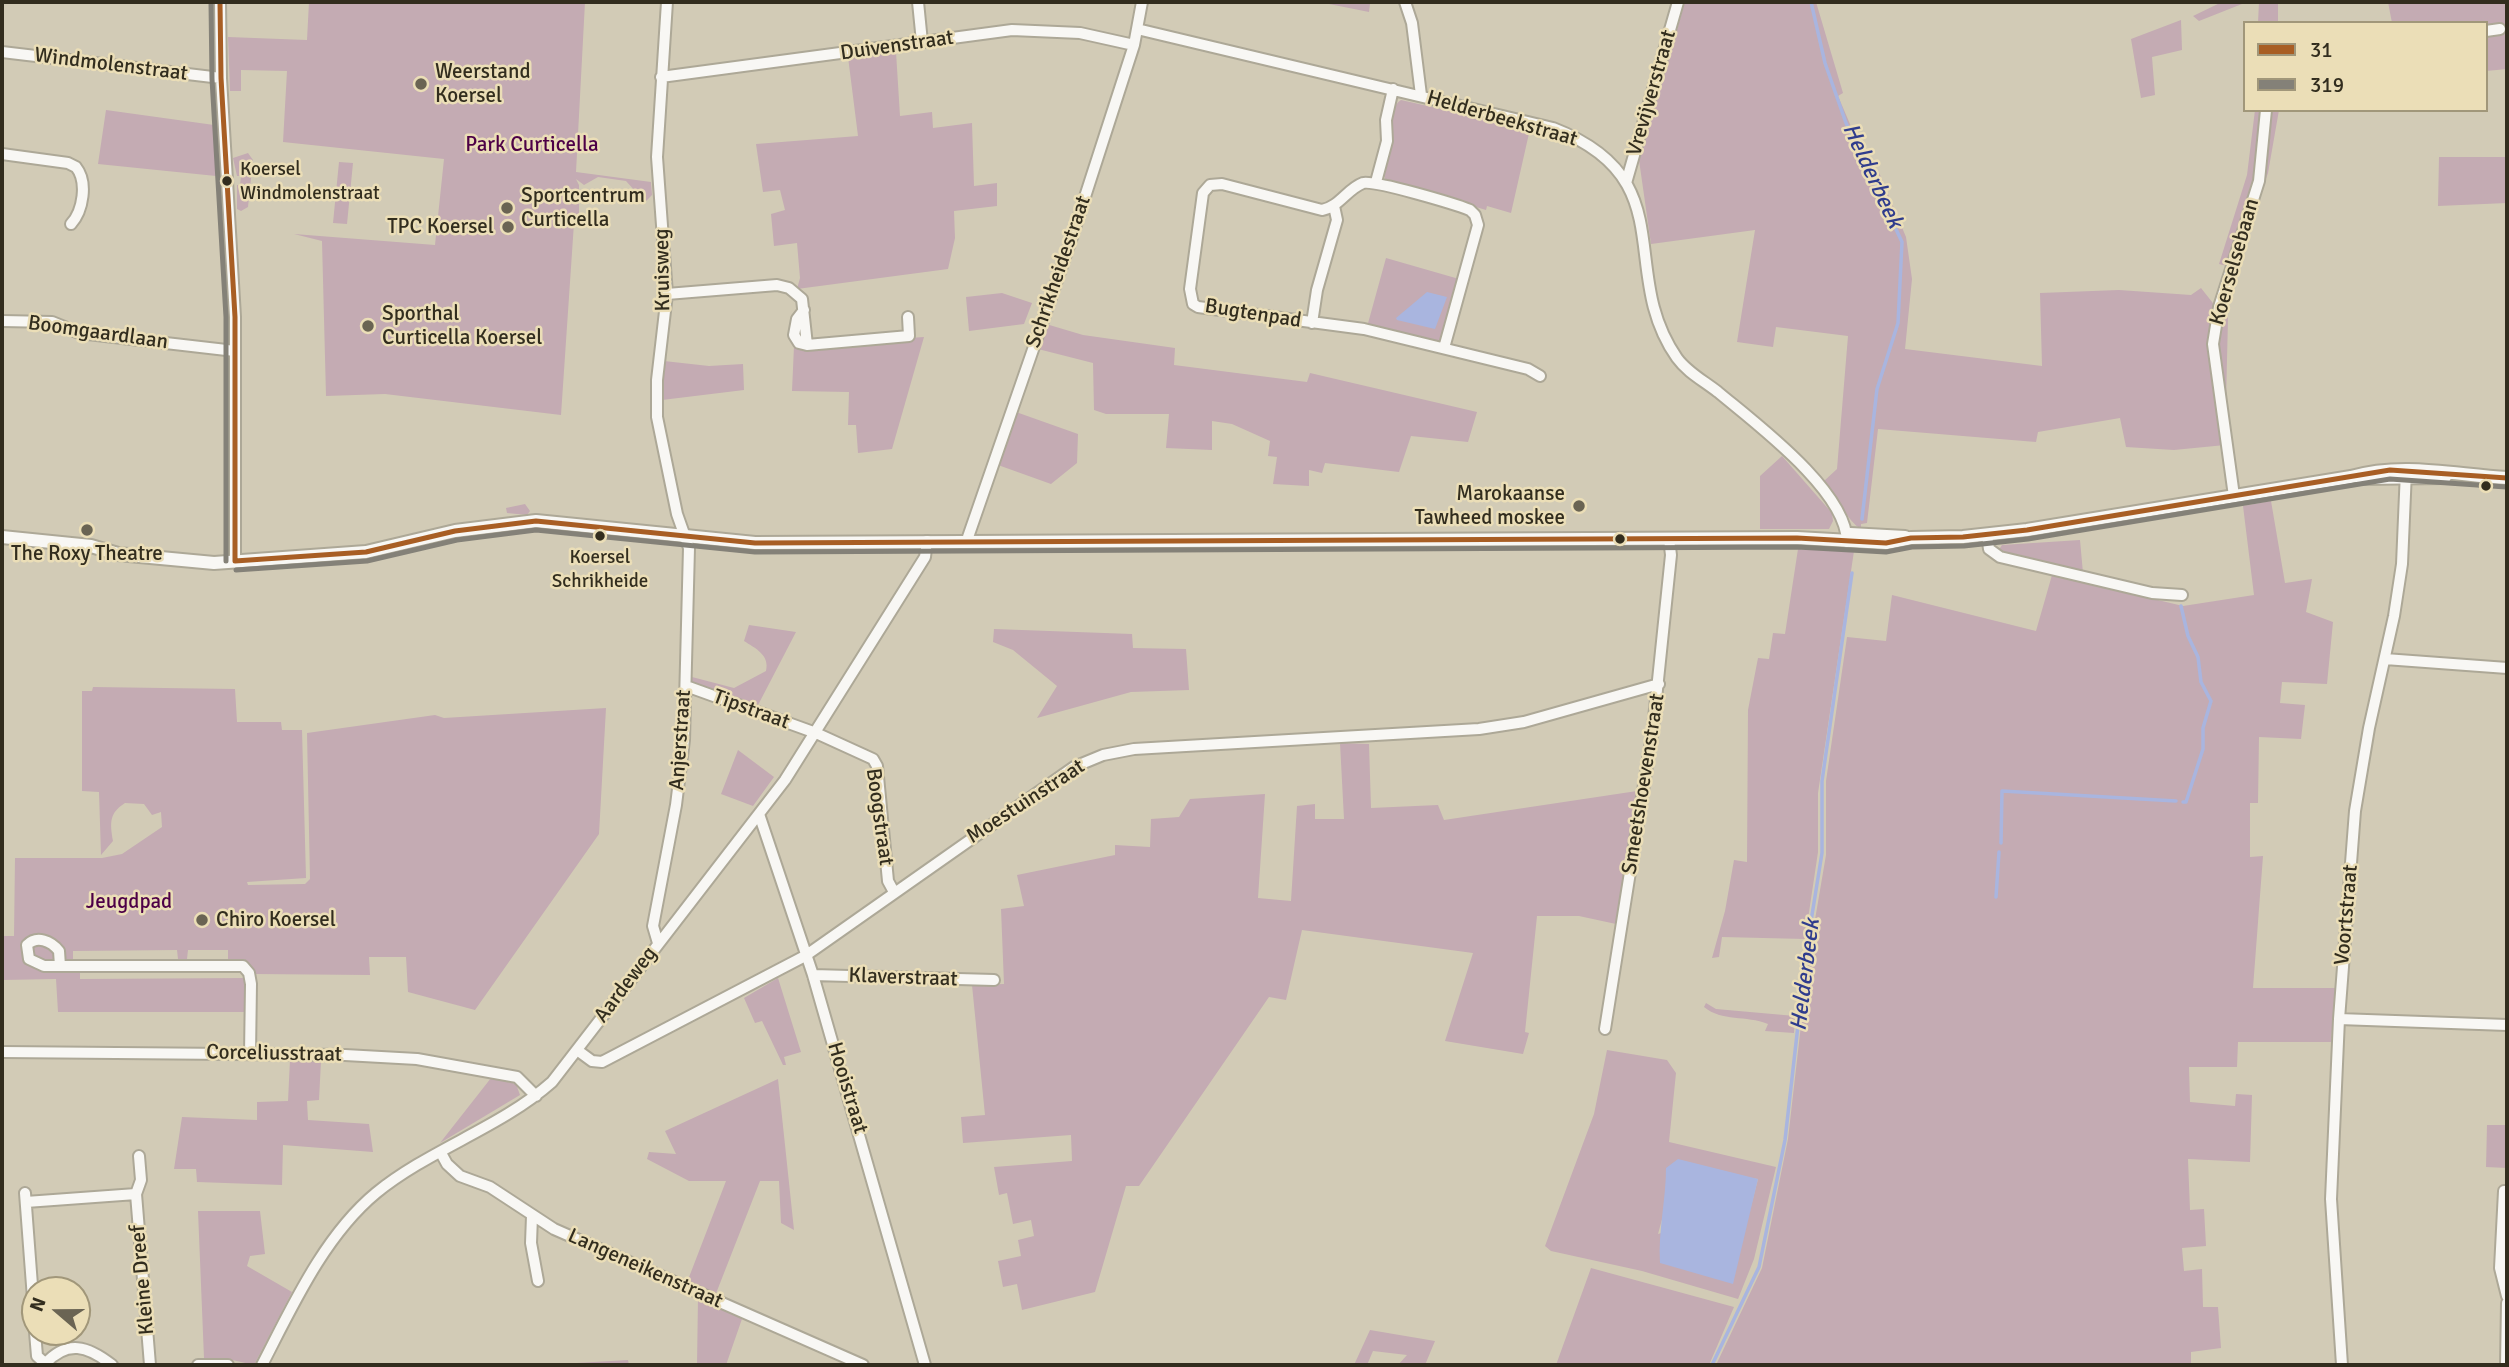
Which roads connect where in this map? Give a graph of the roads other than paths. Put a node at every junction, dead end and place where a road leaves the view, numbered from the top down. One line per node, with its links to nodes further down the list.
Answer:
1 (220, 2): 14 (street)
2 (667, 2): 13 (street, Kruisweg)
3 (918, 2): 10 (street)
4 (1142, 2): 7 (street, Schrikheidestraat)
5 (1405, 2): 16 (street)
6 (1678, 2): 20 (street, Vrevijverstraat)
7 (1137, 29): 11 (street, Schrikheidestraat); 15 (street, Helderbeekstraat)
8 (2500, 29): 9 (street)
9 (2488, 31)
10 (922, 42): 11 (street, Duivenstraat); 13 (street, Duivenstraat)
11 (1133, 45): 38 (street, Schrikheidestraat)
12 (2, 51): 14 (street, Windmolenstraat)
13 (661, 77): 23 (street, Kruisweg)
14 (221, 78): 28 (street)
15 (1393, 89): 16 (street, Helderbeekstraat); 19 (street)
16 (1421, 95): 20 (street, Helderbeekstraat)
17 (2266, 112): 32 (street, Koerselsebaan)
18 (2, 154): 22 (street)
19 (1376, 182): 21 (street); 27 (street)
20 (1626, 183): 36 (street, Helderbeekstraat)
21 (1334, 206): 26 (street, Bugtenpad); 26 (street, Bugtenpad)
22 (71, 223)
23 (667, 294): 24 (street); 33 (street, Kruisweg)
24 (908, 317)
25 (2, 321): 28 (street, Boomgaardlaan)
26 (1312, 323): 27 (street, Bugtenpad)
27 (1444, 348): 29 (street, Bugtenpad)
28 (235, 351): 40 (street)
29 (1540, 376)
30 (2406, 473): 31 (street); 32 (street); 42 (street, Voortstraat)
31 (2507, 478)
32 (2234, 496): 34 (street)
33 (684, 534): 39 (street); 40 (street); 45 (street, Anjerstraat)
34 (1987, 535): 36 (street); 41 (street)
35 (2, 537): 40 (street)
36 (1847, 538): 37 (street)
37 (1669, 539): 38 (street); 44 (street, Smeetshoevenstraat)
38 (967, 540): 39 (street)
39 (928, 541): 46 (street, Aardeweg)
40 (235, 561)
41 (2182, 595)
42 (2385, 659): 43 (street); 54 (street, Voortstraat)
43 (2507, 668)
44 (1659, 684): 48 (street, Moestuinstraat); 56 (street, Smeetshoevenstraat)
45 (686, 686): 46 (street, Tipstraat); 49 (street, Anjerstraat)
46 (816, 733): 47 (street, Aardeweg); 48 (street, Boogstraat)
47 (759, 814): 49 (street, Aardeweg); 50 (street, Hooistraat)
48 (894, 892): 50 (street, Moestuinstraat)
49 (658, 943): 57 (street, Aardeweg)
50 (805, 956): 52 (street, Hooistraat); 57 (street, Moestuinstraat)
51 (60, 966): 59 (street)
52 (813, 975): 53 (street, Klaverstraat); 78 (street, Hooistraat)
53 (994, 981)
54 (2339, 1019): 55 (street); 79 (street, Voortstraat)
55 (2507, 1024)
56 (1605, 1029)
57 (577, 1051): 60 (street, Aardeweg)
58 (2, 1052): 59 (street, Corceliusstraat)
59 (250, 1054): 60 (street, Corceliusstraat)
60 (536, 1096): 61 (street, Aardeweg)
61 (441, 1153): 65 (street, Langeneikenstraat); 76 (street, Aardeweg)
62 (139, 1156): 64 (street, Kleine Dreef)
63 (2507, 1191): 68 (street)
64 (136, 1194): 66 (street, Kleine Dreef); 73 (street, Kleine Dreef)
65 (532, 1216): 67 (street); 77 (street, Langeneikenstraat)
66 (32, 1276)
67 (538, 1281)
68 (2507, 1296)
69 (2507, 1303): 80 (street)
70 (37, 1346): 71 (street)
71 (46, 1365): 72 (street)
72 (112, 1365)
73 (150, 1365)
74 (198, 1365): 75 (street)
75 (228, 1365)
76 (262, 1365)
77 (863, 1365)
78 (925, 1365)
79 (2342, 1365)
80 (2506, 1365)

